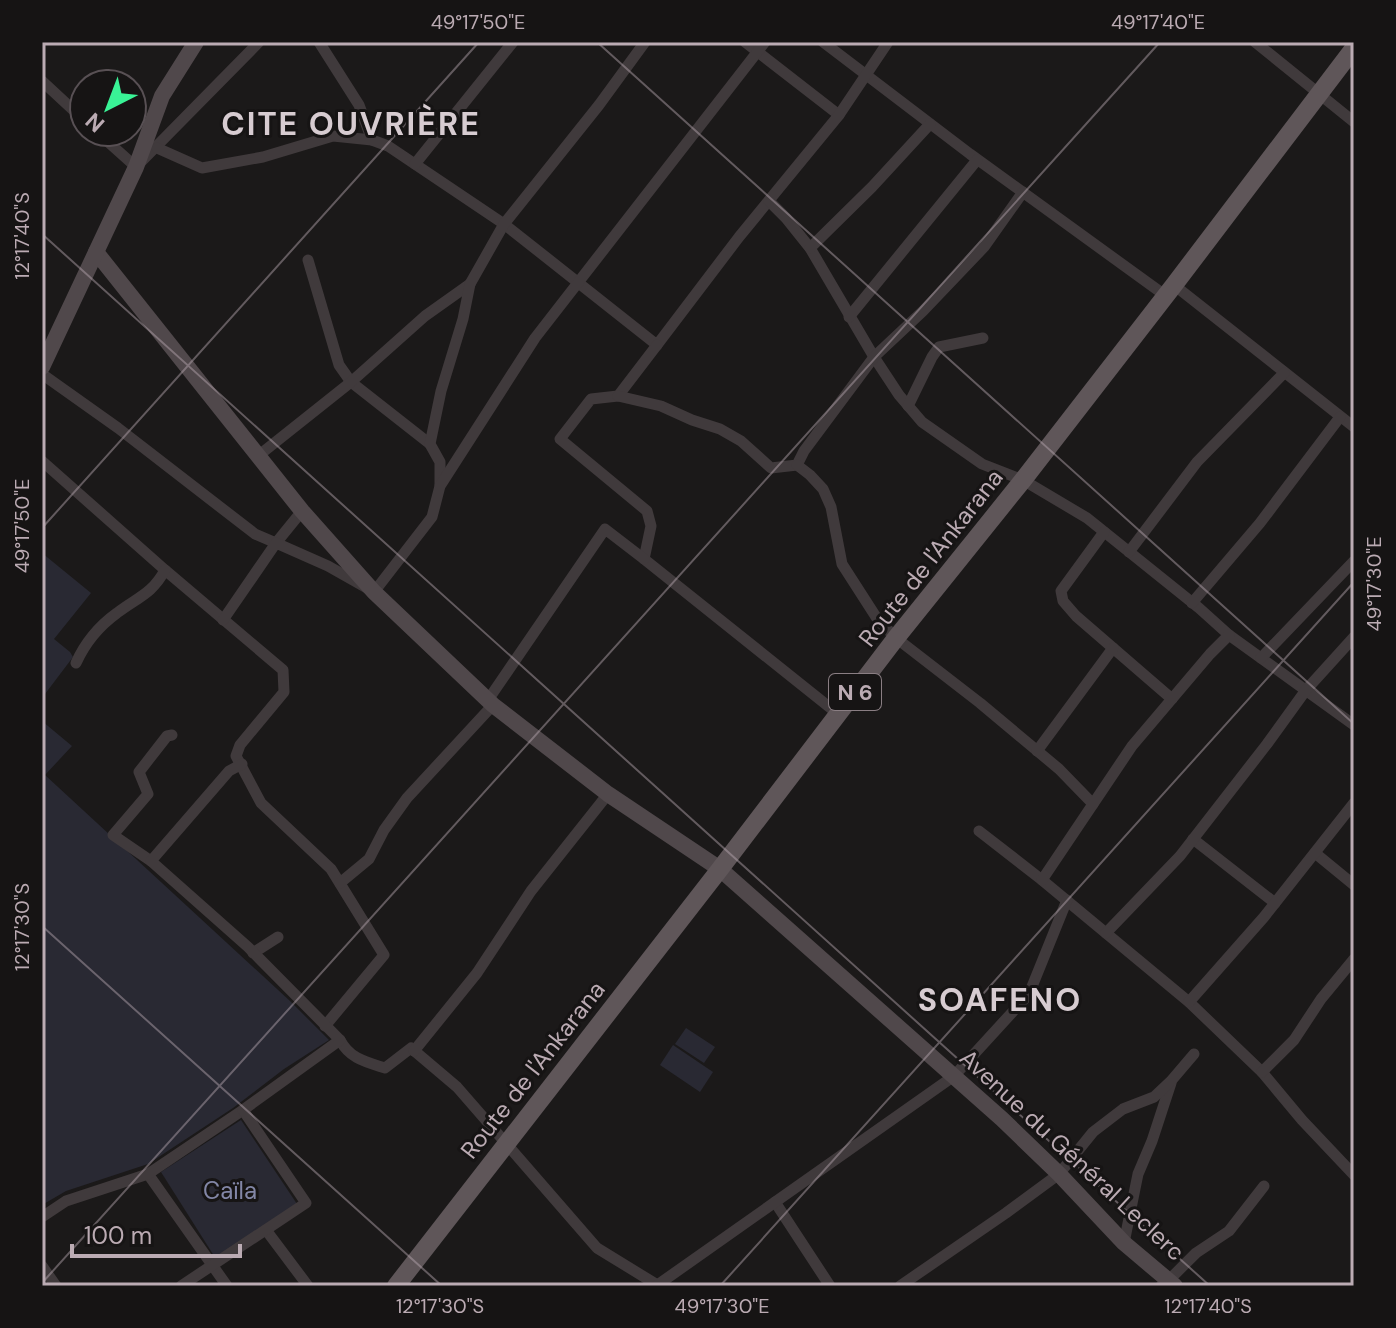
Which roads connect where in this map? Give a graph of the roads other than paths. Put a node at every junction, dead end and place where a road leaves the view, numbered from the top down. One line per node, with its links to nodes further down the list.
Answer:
1 (196, 42): 24 (main road)
2 (259, 42): 21 (street)
3 (319, 42): 19 (street)
4 (513, 42): 23 (street)
5 (645, 42): 27 (street)
6 (745, 42): 10 (street)
7 (823, 42): 12 (street)
8 (888, 42): 12 (street)
9 (1263, 44): 14 (street)
10 (761, 47): 16 (street); 31 (street)
11 (1354, 48): 14 (main road, Route de l'Ankarana / N 6)
12 (866, 74): 16 (street); 18 (street)
13 (42, 81): 15 (street)
14 (1319, 93): 17 (street); 33 (main road, Route de l'Ankarana / N 6)
15 (68, 105)
16 (839, 115): 26 (street)
17 (1351, 116)
18 (930, 124): 22 (street); 28 (street)
19 (372, 140): 21 (street); 23 (street)
20 (115, 148): 24 (street)
21 (157, 148): 24 (street)
22 (977, 160): 25 (street); 34 (street)
23 (415, 164): 27 (street)
24 (136, 167): 29 (main road)
25 (1023, 192): 33 (street); 37 (street)
26 (769, 201): 28 (street); 36 (street)
27 (504, 224): 31 (street); 32 (street)
28 (810, 248): 34 (street)
29 (96, 252): 38 (main road); 47 (main road, Avenue du Général Leclerc)
30 (308, 260): 41 (street)
31 (577, 282): 36 (street); 51 (street)
32 (470, 284): 41 (street); 46 (street)
33 (1170, 291): 39 (street); 50 (main road, Route de l'Ankarana / N 6)
34 (849, 317): 37 (street)
35 (983, 338): 43 (street)
36 (657, 345): 42 (street)
37 (874, 357): 43 (street); 49 (street)
38 (42, 367)
39 (1284, 373): 44 (street); 55 (street)
40 (42, 374): 54 (street)
41 (351, 382): 46 (street); 47 (street)
42 (618, 396): 49 (street); 56 (street)
43 (908, 406): 50 (street)
44 (1340, 417): 45 (street); 60 (street)
45 (1354, 427)
46 (430, 444): 51 (street)
47 (258, 456): 52 (main road, Avenue du Général Leclerc)
48 (42, 461): 58 (street)
49 (797, 465): 64 (street)
50 (1023, 480): 53 (street); 64 (main road, Route de l'Ankarana / N 6)
51 (440, 486): 59 (street)
52 (302, 511): 54 (street); 59 (main road, Avenue du Général Leclerc)
53 (1104, 532): 55 (street); 65 (street)
54 (276, 543): 59 (street); 61 (street)
55 (1129, 552): 60 (street)
56 (644, 559): 70 (street); 71 (street)
57 (1354, 561): 66 (street)
58 (165, 570): 61 (street); 67 (street)
59 (374, 592): 70 (main road, Avenue du Général Leclerc)
60 (1192, 603): 62 (street)
61 (223, 620): 75 (street)
62 (1229, 635): 66 (street); 69 (street)
63 (1354, 637): 68 (street)
64 (896, 638): 71 (main road, Route de l'Ankarana / N 6); 74 (street)
65 (1113, 648): 69 (street); 74 (street)
66 (1261, 658): 68 (street)
67 (76, 663)
68 (1306, 690): 72 (street); 80 (street)
69 (1172, 699): 78 (street)
70 (491, 703): 76 (main road, Avenue du Général Leclerc); 85 (street)
71 (838, 714): 83 (main road, Route de l'Ankarana / N 6)
72 (1354, 725)
73 (172, 735): 82 (street)
74 (1037, 751): 78 (street)
75 (242, 764): 82 (street); 85 (street)
76 (608, 794): 83 (main road, Avenue du Général Leclerc); 96 (street)
77 (1354, 803): 81 (street)
78 (1093, 804): 84 (street)
79 (979, 831): 84 (street)
80 (1193, 839): 88 (street); 89 (street)
81 (1315, 853): 86 (street); 88 (street)
82 (151, 861): 91 (street)
83 (720, 869): 99 (main road, Avenue du Général Leclerc); 102 (main road, Route de l'Ankarana / N 6)
84 (1042, 880): 87 (street)
85 (340, 883): 94 (street)
86 (1354, 885)
87 (1067, 900): 89 (street); 99 (street)
88 (1275, 903): 93 (street)
89 (1106, 933): 93 (street)
90 (278, 937): 91 (street)
91 (253, 953): 94 (street)
92 (1354, 959): 98 (street)
93 (1189, 1002): 98 (street)
94 (325, 1026): 95 (street)
95 (340, 1040): 96 (street); 101 (street)
96 (414, 1051): 102 (street)
97 (1194, 1054): 100 (street)
98 (1262, 1072): 103 (street)
99 (954, 1076): 105 (main road, Avenue du Général Leclerc); 107 (street)
100 (1171, 1081): 105 (street); 110 (street)
101 (243, 1110): 104 (street); 109 (street)
102 (506, 1142): 114 (street); 119 (main road, Route de l'Ankarana / N 6)
103 (1352, 1171)
104 (148, 1174): 108 (street); 112 (street)
105 (1059, 1174): 110 (main road, Avenue du Général Leclerc); 121 (street)
106 (1264, 1186): 113 (street)
107 (775, 1202): 114 (street); 120 (street)
108 (42, 1217)
109 (266, 1230): 112 (street); 118 (street)
110 (1124, 1243): 113 (main road, Avenue du Général Leclerc)
111 (42, 1266): 115 (street)
112 (213, 1266): 116 (street); 117 (street)
113 (1168, 1284)
114 (658, 1285)
115 (56, 1286)
116 (181, 1286)
117 (227, 1286)
118 (308, 1286)
119 (396, 1286)
120 (830, 1286)
121 (900, 1286)

